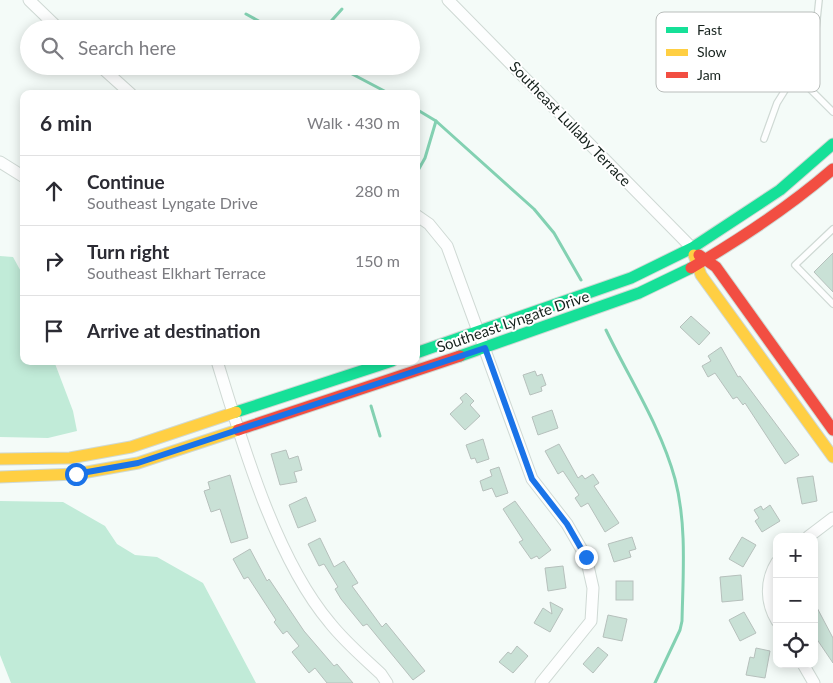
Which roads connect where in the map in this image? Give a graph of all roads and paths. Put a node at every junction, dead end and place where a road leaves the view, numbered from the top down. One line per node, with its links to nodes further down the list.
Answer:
1 (29, 0): 3 (street)
2 (448, 0): 16 (street, Southeast Lullaby Terrace)
3 (50, 20)
4 (110, 75): 5 (street)
5 (127, 90)
6 (784, 92): 9 (lane)
7 (813, 92): 8 (lane)
8 (833, 112)
9 (764, 139)
10 (833, 144): 16 (street, Southeast Lyngate Drive)
11 (0, 162): 13 (street)
12 (833, 169): 17 (street, Southeast Lyngate Drive)
13 (20, 174)
14 (420, 218): 19 (street)
15 (833, 229): 18 (lane)
16 (692, 248): 17 (street); 19 (street, Southeast Lyngate Drive)
17 (701, 262): 20 (street, Southeast Lyngate Drive); 24 (street); 25 (street)
18 (833, 304)
19 (480, 332): 20 (street); 21 (street, Southeast Lyngate Drive)
20 (485, 348): 27 (street, Southeast Lyngate Drive); 39 (street)
21 (420, 352)
22 (218, 365): 26 (street)
23 (380, 365): 26 (street)
24 (791, 372): 25 (street); 28 (street)
25 (778, 381): 29 (street)
26 (233, 414): 27 (street); 30 (street)
27 (239, 430): 31 (street, Southeast Lyngate Drive); 38 (street)
28 (833, 430)
29 (833, 457)
30 (0, 459)
31 (0, 476)
32 (833, 518): 33 (street)
33 (813, 533)
34 (773, 572): 35 (street)
35 (773, 614)
36 (805, 668): 37 (street)
37 (810, 682)
38 (387, 683)
39 (541, 683)

